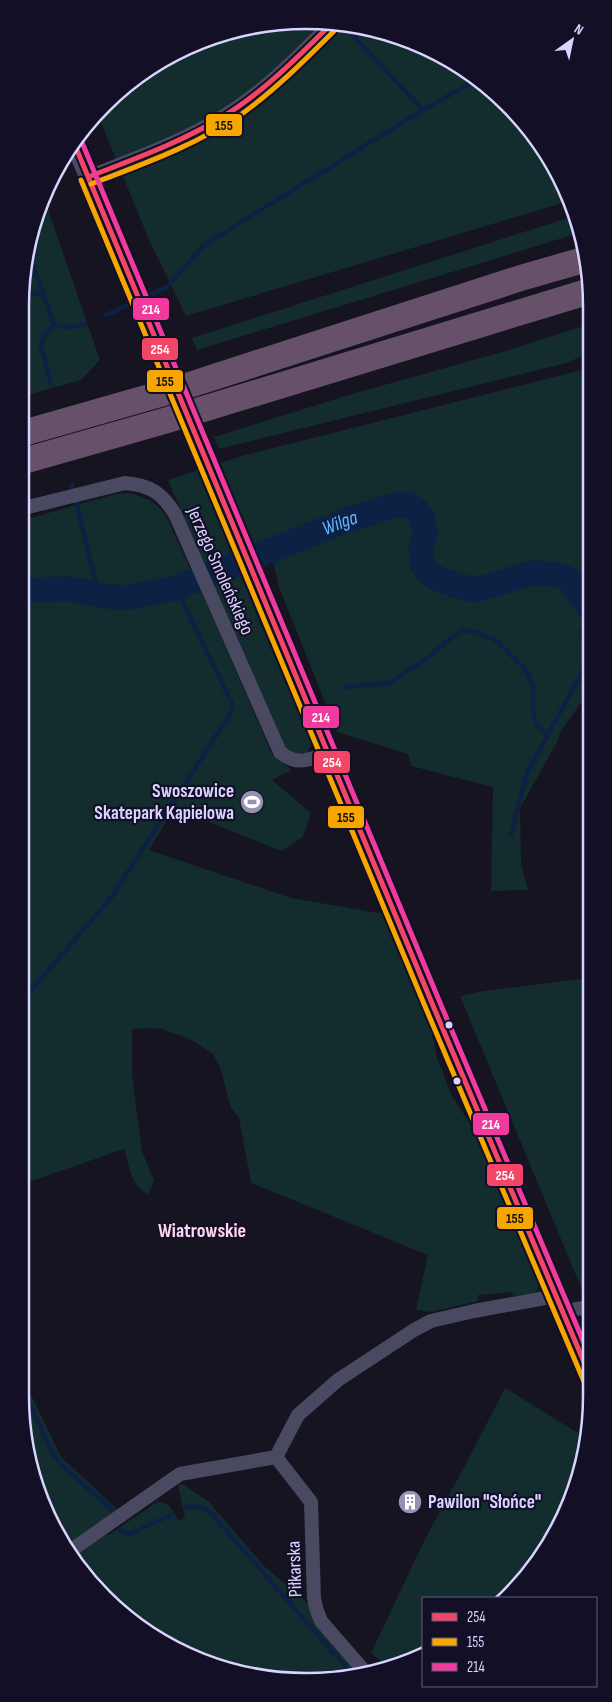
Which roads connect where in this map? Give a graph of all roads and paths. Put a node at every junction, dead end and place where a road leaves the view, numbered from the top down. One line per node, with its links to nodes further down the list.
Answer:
1 (326, 29): 3 (street)
2 (77, 150): 3 (street)
3 (88, 177): 9 (street, bridge)
4 (580, 261): 6 (highway)
5 (583, 293): 7 (highway)
6 (29, 431)
7 (29, 459)
8 (29, 507): 9 (street, Jerzego Smoleńskiego)
9 (329, 753): 10 (street)
10 (556, 1296): 12 (street); 14 (street)
11 (583, 1308): 12 (street)
12 (564, 1313): 13 (street)
13 (583, 1359)
14 (276, 1457): 15 (street); 16 (street, Piłkarska)
15 (74, 1548)
16 (361, 1668)

